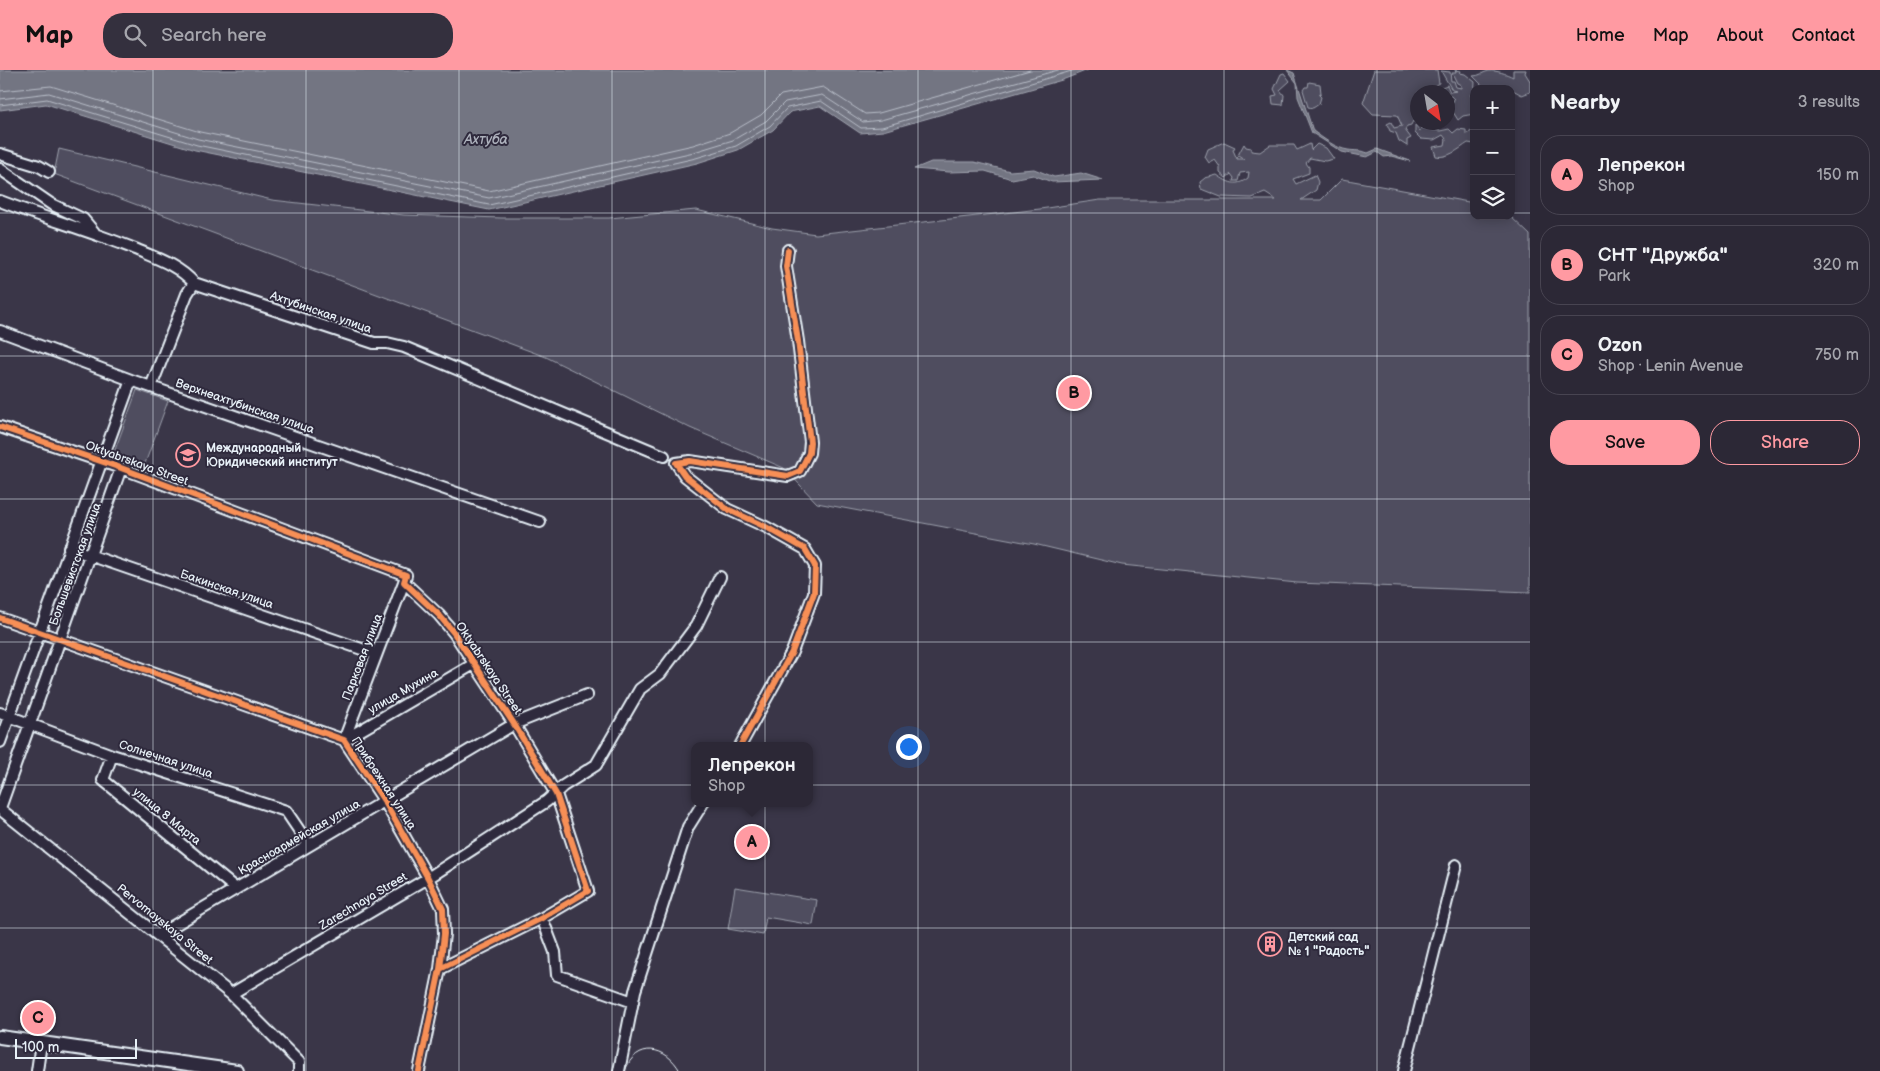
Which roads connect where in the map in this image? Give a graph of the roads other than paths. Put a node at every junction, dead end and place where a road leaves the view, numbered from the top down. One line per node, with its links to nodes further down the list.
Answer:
1 (0, 154): 3 (street)
2 (0, 168): 5 (street)
3 (50, 172)
4 (0, 201): 5 (street, Ахтубинская улица)
5 (94, 232): 7 (street, Ахтубинская улица)
6 (788, 250): 31 (street)
7 (194, 283): 10 (street); 12 (street, Ахтубинская улица)
8 (0, 331): 9 (street, Верхнеахтубинская улица)
9 (131, 380): 10 (street, Верхнеахтубинская улица); 13 (street, Большевистская улица)
10 (151, 387): 15 (street, Верхнеахтубинская улица)
11 (0, 427): 13 (street, Oktyabrskaya Street)
12 (664, 456)
13 (101, 461): 14 (street, Oktyabrskaya Street); 16 (street, Большевистская улица)
14 (121, 468): 17 (street, Большевистская улица); 19 (street, Oktyabrskaya Street)
15 (540, 522)
16 (69, 548): 17 (street, Бакинская улица); 21 (street, Большевистская улица)
17 (89, 554): 22 (street, Большевистская улица); 23 (street, Бакинская улица)
18 (720, 577): 33 (street, Zarechnaya Street)
19 (404, 582): 23 (street, Парковая улица); 24 (street, Oktyabrskaya Street)
20 (0, 618): 21 (street, Прибрежная улица)
21 (39, 631): 22 (street, Прибрежная улица); 26 (street, Большевистская улица)
22 (60, 639): 27 (street, Большевистская улица); 29 (street, Прибрежная улица)
23 (376, 654): 29 (street, Парковая улица)
24 (474, 664): 28 (street, Oktyabrskaya Street); 29 (street, улица Мухина)
25 (587, 695): 28 (street, Красноармейская улица)
26 (5, 715): 27 (street, Солнечная улица); 30 (street, Большевистская улица)
27 (30, 724): 32 (street, Солнечная улица); 36 (street, Большевистская улица)
28 (514, 724): 33 (street, Oktyabrskaya Street); 34 (street, Красноармейская улица)
29 (344, 740): 34 (street, Прибрежная улица)
30 (0, 742)
31 (742, 742)
32 (112, 755): 37 (street, Солнечная улица); 40 (street, улица 8 Марта)
33 (556, 794): 39 (street, Zarechnaya Street); 41 (street, Oktyabrskaya Street)
34 (385, 802): 37 (street, Красноармейская улица); 39 (street, Прибрежная улица)
35 (700, 807): 45 (street)
36 (0, 809): 42 (street, Pervomayskaya Street)
37 (309, 846): 40 (street, Красноармейская улица)
38 (1456, 865): 53 (street)
39 (428, 878): 43 (street, Прибрежная улица); 44 (street, Zarechnaya Street)
40 (235, 888): 42 (street, Красноармейская улица)
41 (542, 918): 43 (street, Oktyabrskaya Street); 45 (street)
42 (158, 935): 44 (street, Pervomayskaya Street)
43 (440, 970): 51 (street, Прибрежная улица)
44 (231, 994): 50 (street, Pervomayskaya Street)
45 (633, 1002): 52 (street)
46 (0, 1037): 47 (main road)
47 (41, 1043): 48 (street); 49 (main road)
48 (37, 1071)
49 (237, 1071)
50 (299, 1071)
51 (419, 1071)
52 (619, 1071)
53 (1404, 1071)

